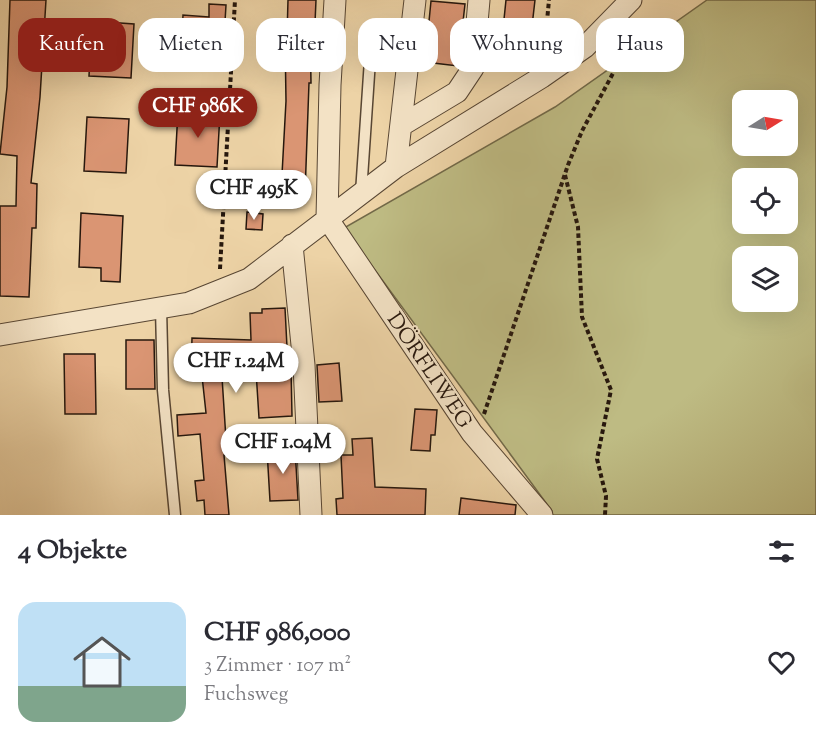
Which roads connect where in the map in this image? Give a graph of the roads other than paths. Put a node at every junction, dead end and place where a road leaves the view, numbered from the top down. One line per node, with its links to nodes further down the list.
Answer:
1 (335, 0): 9 (street)
2 (415, 0): 6 (street)
3 (478, 0): 6 (street)
4 (631, 10): 7 (street)
5 (369, 72): 8 (lane)
6 (402, 125): 7 (street)
7 (396, 167): 8 (street)
8 (361, 193): 9 (street)
9 (327, 218): 10 (street); 15 (street, DÖRFLIWEG)
10 (292, 245): 11 (street); 14 (street)
11 (162, 308): 12 (street); 13 (lane)
12 (0, 335)
13 (175, 515)
14 (310, 515)
15 (542, 515)

